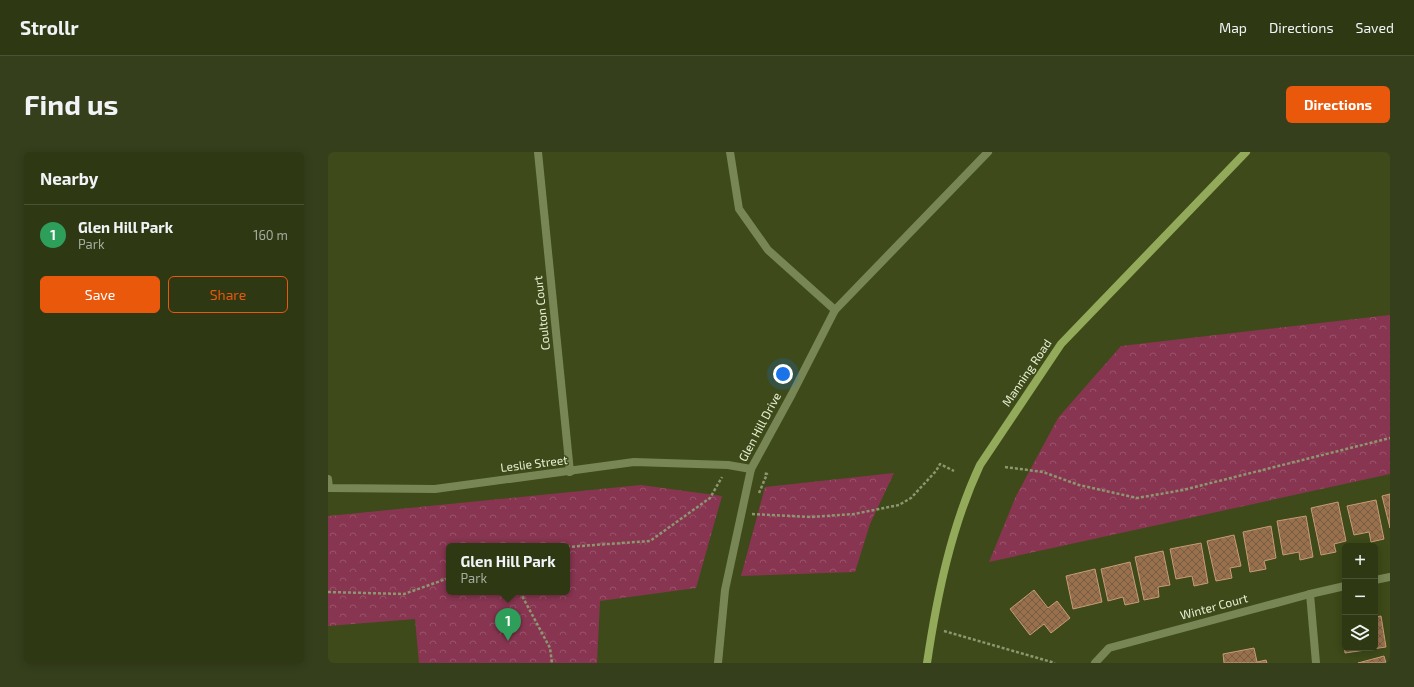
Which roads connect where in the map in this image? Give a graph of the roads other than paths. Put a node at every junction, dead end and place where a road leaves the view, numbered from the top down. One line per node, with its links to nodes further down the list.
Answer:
1 (538, 152): 7 (street, Coulton Court)
2 (730, 152): 5 (street)
3 (988, 152): 5 (street, Glen Hill Drive)
4 (1246, 152): 14 (main road, Manning Road)
5 (835, 310): 6 (street, Glen Hill Drive)
6 (751, 469): 7 (street, Leslie Street); 13 (street, Glen Hill Drive)
7 (570, 472): 8 (street, Leslie Street)
8 (328, 479)
9 (1390, 576): 10 (street)
10 (1378, 579)
11 (1342, 587): 12 (street, Winter Court)
12 (1310, 594): 15 (street, Winter Court); 16 (street)
13 (718, 663)
14 (926, 663)
15 (1094, 663)
16 (1316, 663)

